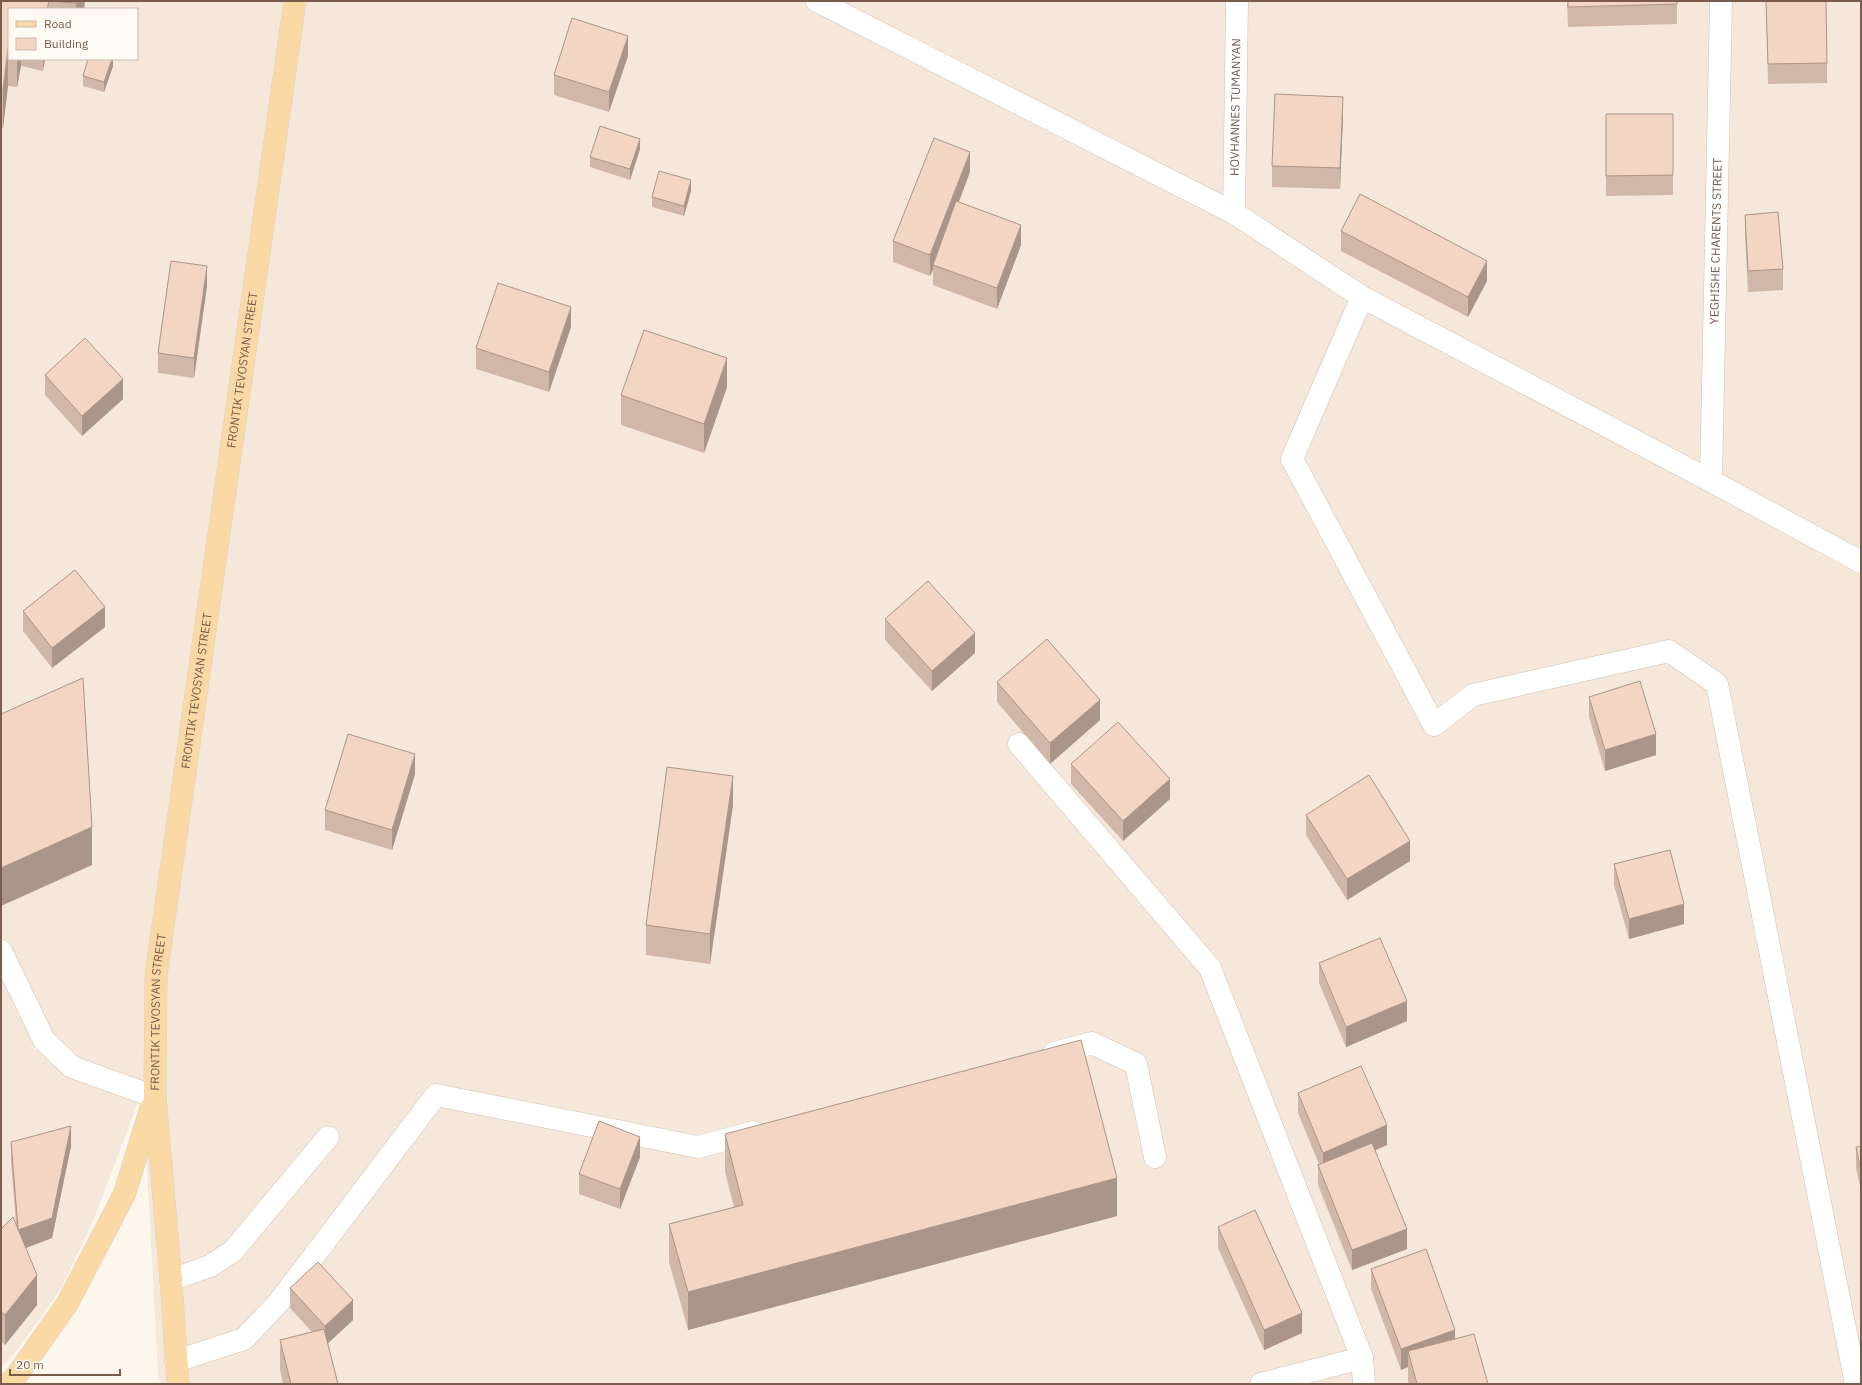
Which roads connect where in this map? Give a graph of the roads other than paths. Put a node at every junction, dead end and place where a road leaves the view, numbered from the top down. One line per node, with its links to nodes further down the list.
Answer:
1 (295, 1): 12 (main road, FRONTIK TEVOSYAN STREET)
2 (817, 1): 5 (street)
3 (1237, 1): 5 (street, HOVHANNES TUMANYAN)
4 (1720, 1): 7 (street, YEGHISHE CHARENTS STREET)
5 (1234, 212): 6 (street)
6 (1362, 297): 7 (street); 23 (street)
7 (1711, 481): 8 (street)
8 (1861, 562)
9 (1019, 744): 17 (street)
10 (1, 951): 12 (street)
11 (1038, 1057): 15 (street)
12 (155, 1097): 16 (main road, FRONTIK TEVOSYAN STREET); 19 (main road)
13 (775, 1127): 18 (street)
14 (328, 1137): 16 (street)
15 (1155, 1157)
16 (171, 1280): 18 (main road, FRONTIK TEVOSYAN STREET)
17 (1362, 1358): 21 (street); 22 (street)
18 (176, 1361): 20 (main road, FRONTIK TEVOSYAN STREET)
19 (9, 1384)
20 (178, 1384)
21 (1261, 1384)
22 (1364, 1384)
23 (1856, 1384)

